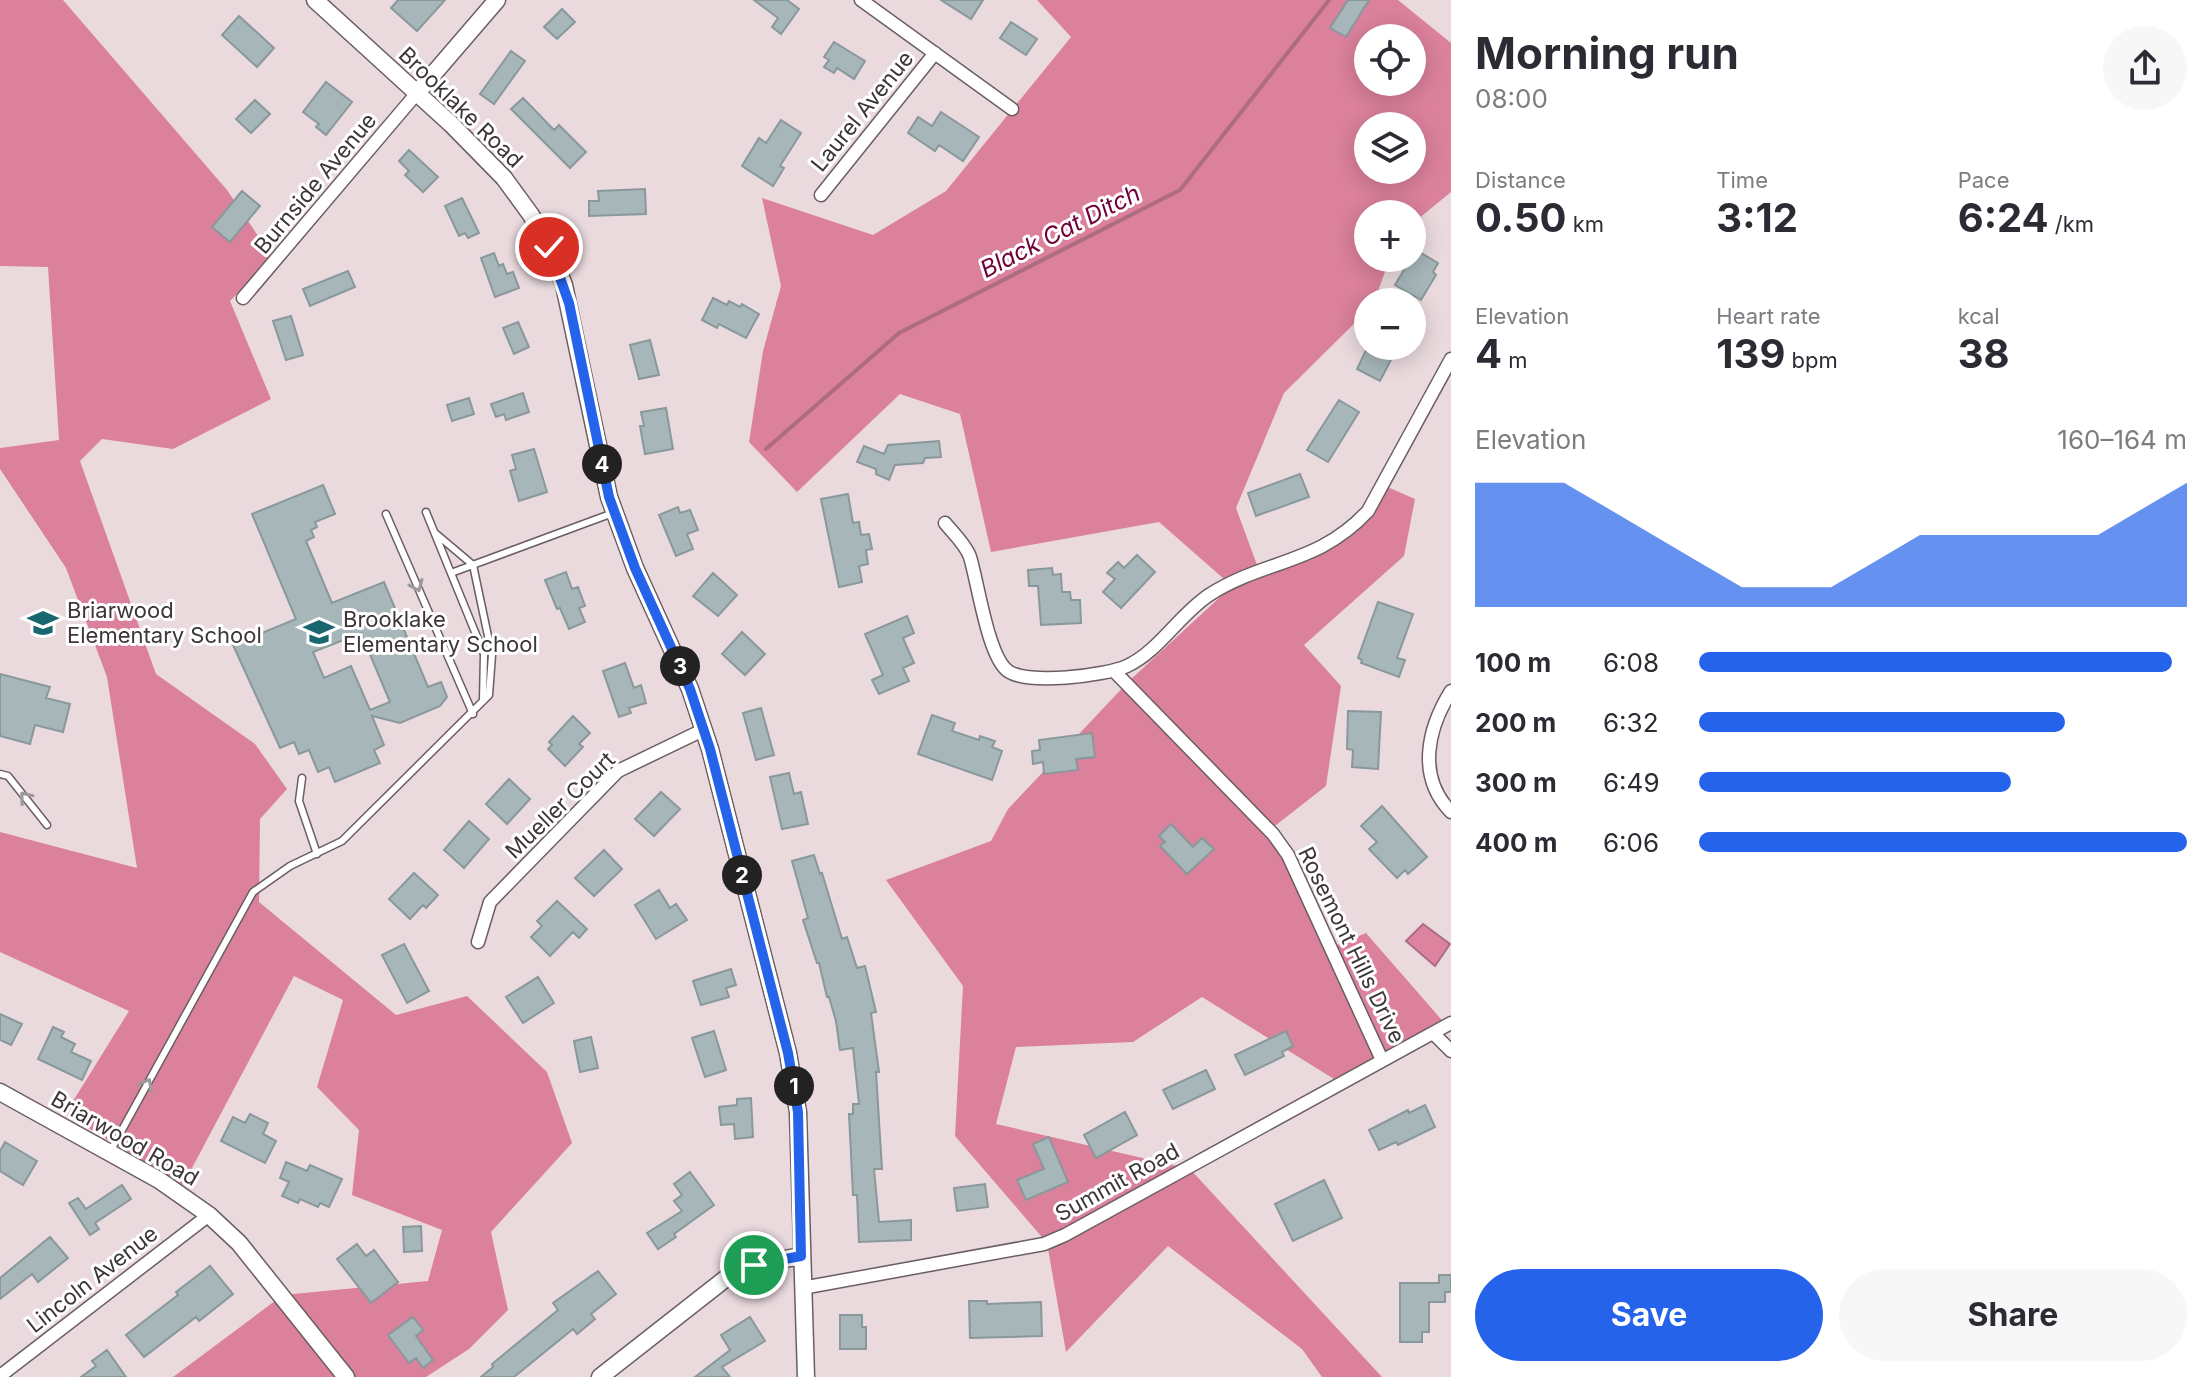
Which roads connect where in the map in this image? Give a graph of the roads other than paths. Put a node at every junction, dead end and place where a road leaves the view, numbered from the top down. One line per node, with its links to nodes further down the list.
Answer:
1 (315, 0): 5 (street, Brooklake Road)
2 (497, 0): 5 (street)
3 (861, 0): 4 (street)
4 (935, 53): 6 (street); 7 (street, Laurel Avenue)
5 (417, 93): 8 (street, Burnside Avenue); 11 (street, Brooklake Road)
6 (1012, 109)
7 (821, 195)
8 (243, 298)
9 (1451, 359): 17 (street)
10 (426, 512): 14 (lane)
11 (614, 512): 15 (lane); 21 (street, Brooklake Road)
12 (386, 514): 20 (lane, one-way to 20)
13 (945, 523): 17 (street)
14 (435, 533): 15 (lane); 16 (lane)
15 (473, 565): 16 (lane); 19 (lane)
16 (451, 573): 19 (lane)
17 (1114, 671): 31 (street, Rosemont Hills Drive)
18 (1451, 691): 24 (street)
19 (483, 700): 20 (lane)
20 (473, 714): 26 (lane)
21 (703, 730): 27 (street, Mueller Court); 35 (street, Brooklake Road)
22 (0, 774): 25 (lane, one-way to 22)
23 (302, 778): 26 (lane)
24 (1451, 812)
25 (47, 825)
26 (317, 854): 33 (lane, one-way to 26)
27 (478, 942)
28 (1451, 1023): 29 (street)
29 (1433, 1033): 30 (street); 31 (street, Rosemont Hills Drive)
30 (1451, 1051)
31 (1382, 1060): 36 (street, Summit Road)
32 (0, 1092): 33 (street, Briarwood Road)
33 (110, 1153): 34 (street, Briarwood Road)
34 (209, 1215): 37 (street, Lincoln Avenue); 38 (street, Briarwood Road)
35 (801, 1256): 36 (street, Brooklake Road); 39 (street)
36 (802, 1288): 40 (street, Brooklake Road)
37 (0, 1376)
38 (346, 1377)
39 (600, 1377)
40 (806, 1377)

